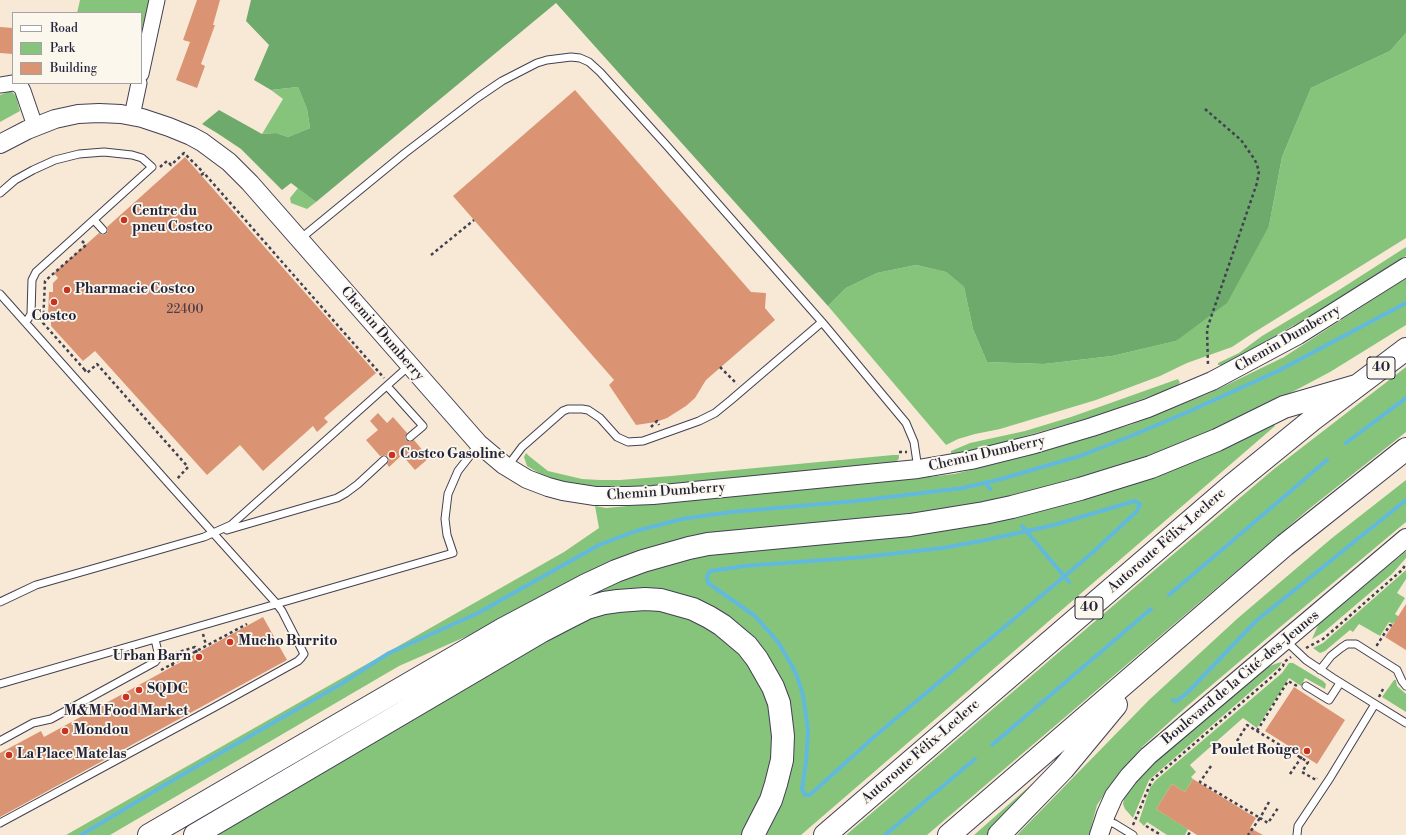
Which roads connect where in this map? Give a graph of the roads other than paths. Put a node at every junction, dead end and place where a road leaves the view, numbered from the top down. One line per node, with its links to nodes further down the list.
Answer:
1 (157, 0): 2 (street)
2 (142, 69)
3 (12, 83): 6 (street)
4 (16, 84): 8 (street)
5 (139, 84): 7 (street)
6 (0, 85)
7 (132, 116): 8 (street, Chemin Dumberry); 13 (street, Chemin Dumberry)
8 (35, 126): 9 (street, Chemin Dumberry)
9 (0, 144)
10 (0, 193): 11 (lane)
11 (94, 220): 12 (lane); 16 (lane)
12 (102, 230)
13 (300, 239): 17 (lane); 19 (street, Chemin Dumberry)
14 (1406, 268): 27 (street, Chemin Dumberry)
15 (0, 294): 16 (lane)
16 (25, 322): 28 (lane)
17 (822, 322): 26 (lane); 27 (lane)
18 (1406, 349): 21 (highway, Autoroute Félix-Leclerc / 40)
19 (410, 365): 20 (lane); 23 (street, Chemin Dumberry)
20 (387, 386): 22 (lane); 28 (lane)
21 (1356, 386): 47 (highway); 50 (highway, Autoroute Félix-Leclerc / 40)
22 (410, 437)
23 (479, 444): 26 (street, Chemin Dumberry); 31 (lane)
24 (1406, 449): 34 (highway)
25 (384, 460): 28 (lane)
26 (507, 467): 27 (street, Chemin Dumberry)
27 (918, 469)
28 (214, 534): 30 (lane); 31 (lane)
29 (1406, 539): 33 (street, Boulevard de la Cité-des-Jeunes)
30 (0, 602)
31 (276, 603): 32 (lane); 45 (lane)
32 (154, 639): 39 (lane); 44 (lane)
33 (1286, 640): 35 (lane); 46 (street, Boulevard de la Cité-des-Jeunes)
34 (1154, 659): 51 (highway); 52 (highway)
35 (1320, 670): 36 (lane); 38 (lane)
36 (1397, 670): 37 (lane); 40 (lane)
37 (1406, 671)
38 (1340, 683): 41 (lane); 42 (lane)
39 (0, 684)
40 (1406, 686)
41 (1303, 687)
42 (1375, 704): 43 (lane); 54 (lane)
43 (1406, 723)
44 (0, 741)
45 (0, 823)
46 (1101, 827): 53 (lane)
47 (149, 835)
48 (195, 835): 49 (highway)
49 (753, 835)
50 (826, 835)
51 (949, 835)
52 (999, 835)
53 (1132, 835)
54 (1297, 835)

